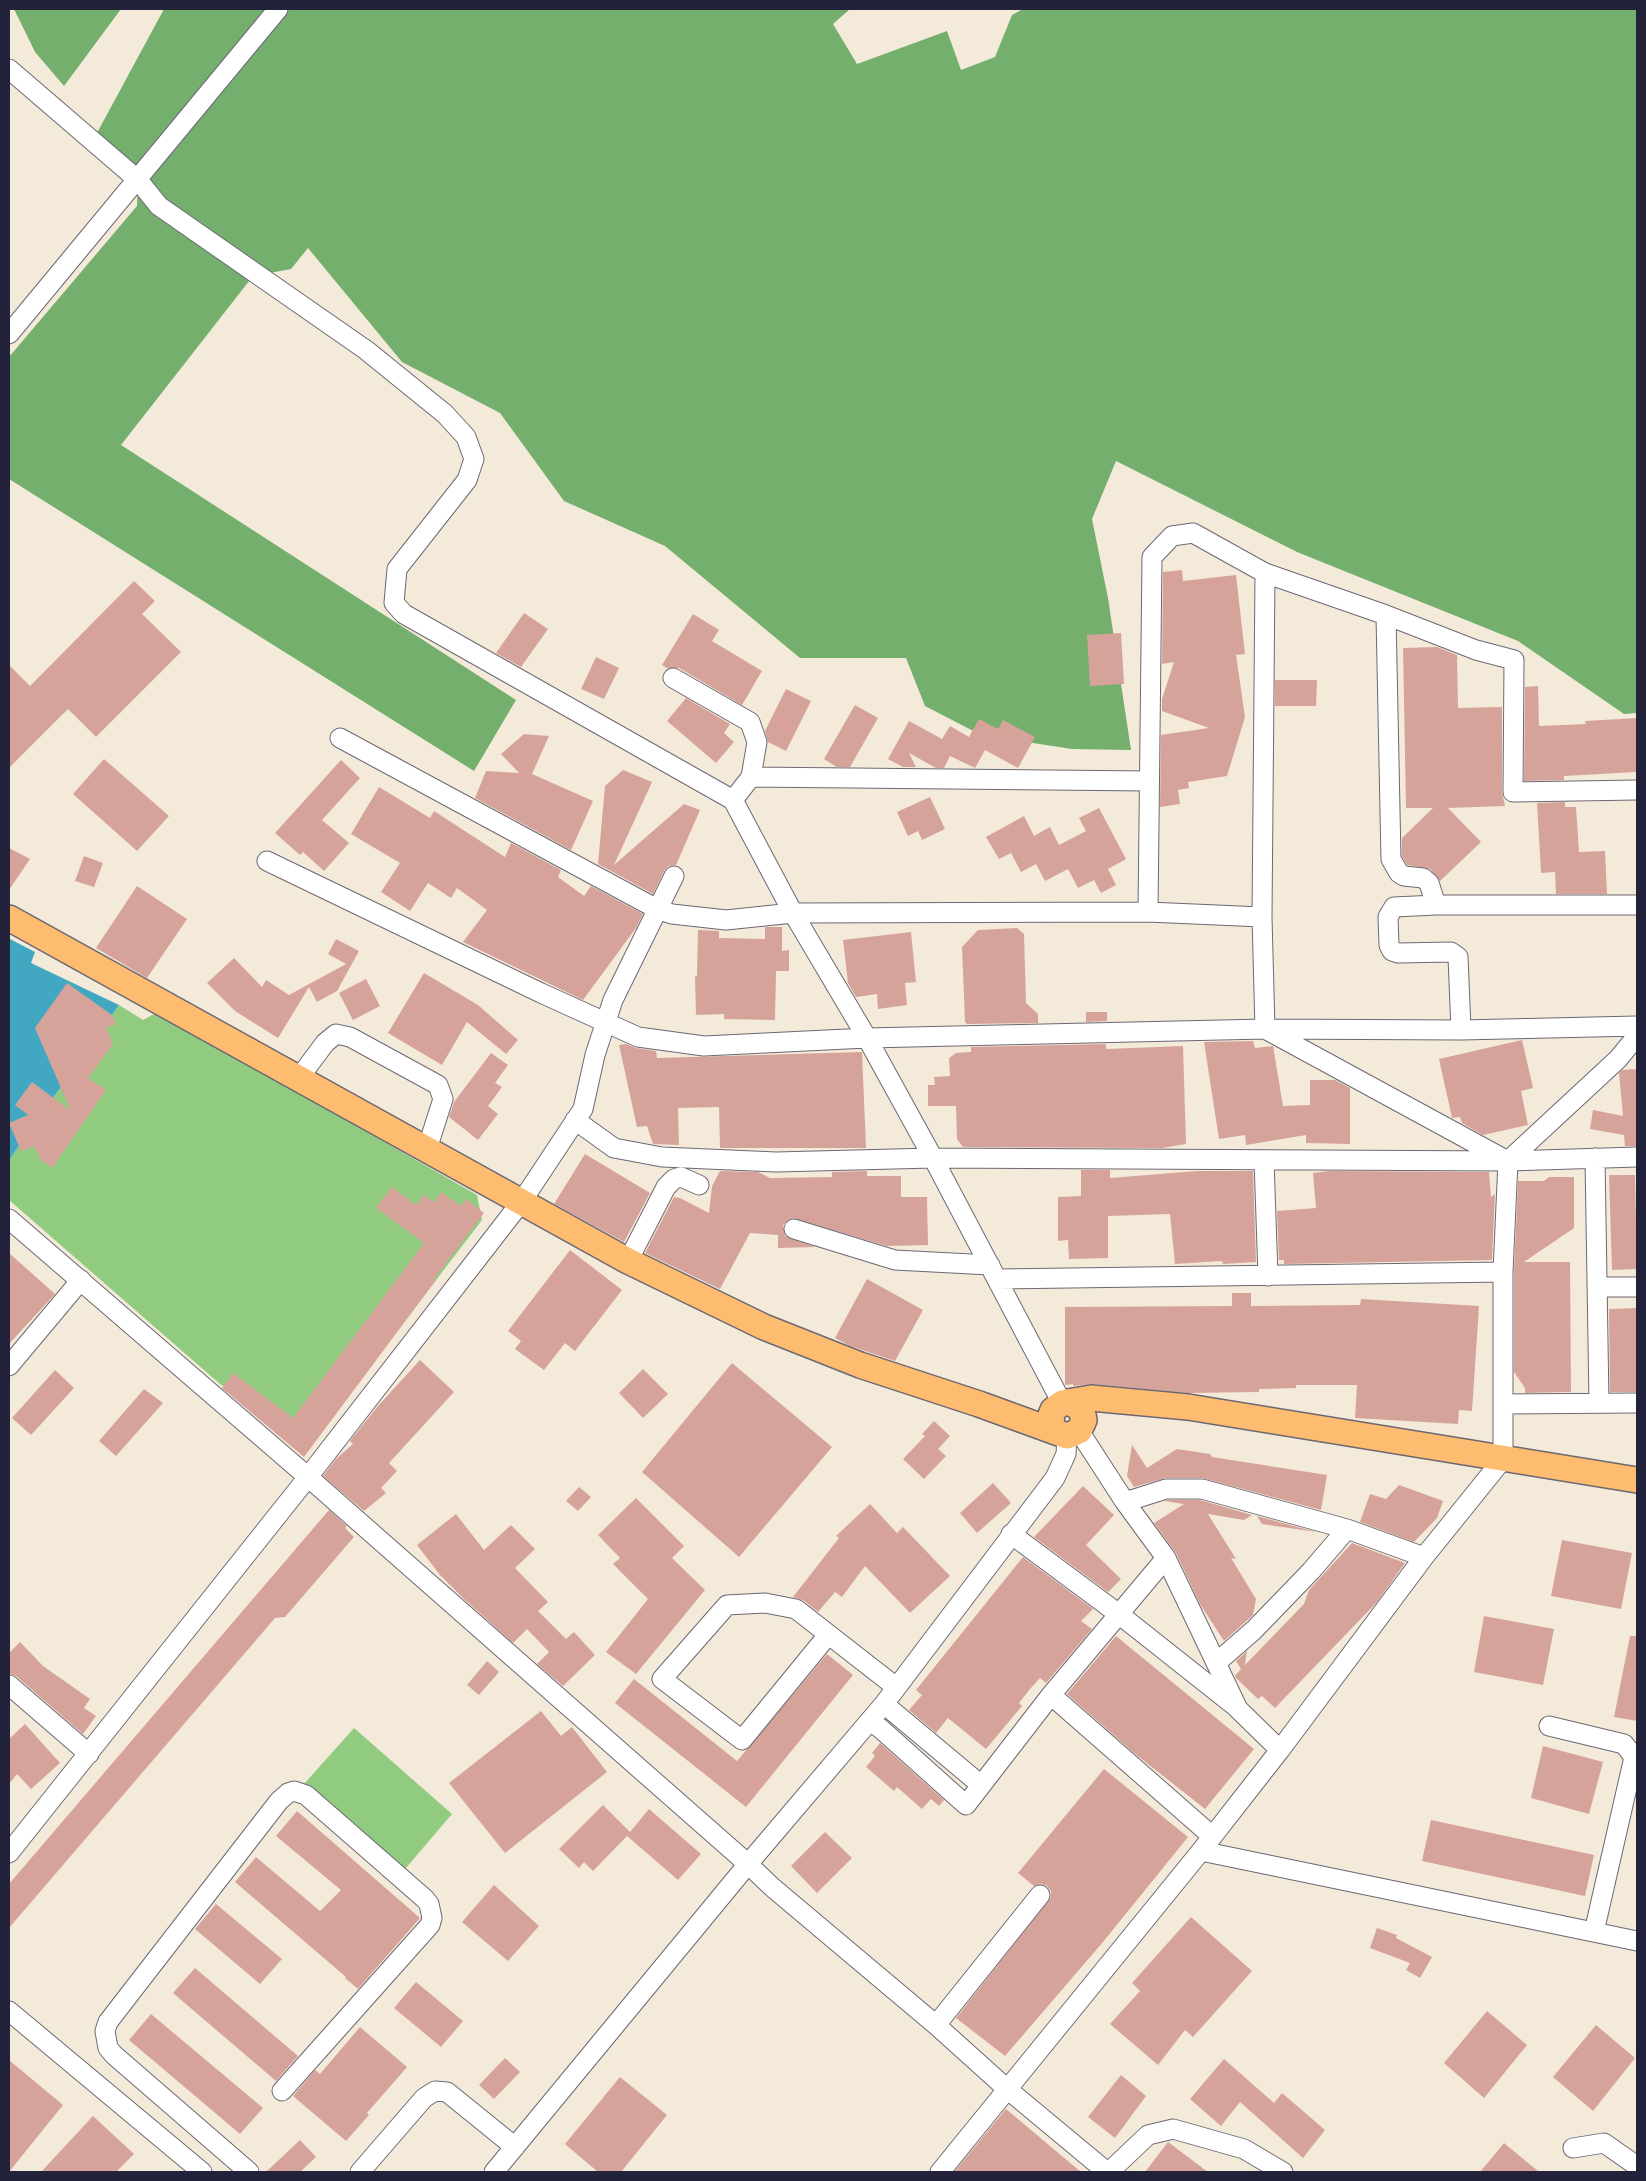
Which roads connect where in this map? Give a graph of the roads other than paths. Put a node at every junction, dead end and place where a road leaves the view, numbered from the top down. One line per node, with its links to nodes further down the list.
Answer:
1 (278, 9): 3 (street)
2 (9, 69): 3 (street)
3 (138, 180): 4 (street); 12 (street)
4 (9, 334)
5 (1265, 573): 6 (street); 10 (street); 20 (street)
6 (1386, 615): 11 (street); 15 (street)
7 (673, 678): 9 (street)
8 (340, 738): 17 (street)
9 (751, 777): 10 (street); 12 (street)
10 (1149, 781): 18 (street)
11 (1637, 790)
12 (733, 800): 19 (street)
13 (267, 861): 22 (street)
14 (674, 876): 17 (street)
15 (1436, 905): 16 (street); 25 (street)
16 (1637, 905)
17 (658, 909): 19 (street); 22 (street)
18 (1148, 912): 19 (street); 20 (street)
19 (793, 913): 27 (street)
20 (1262, 917): 24 (street)
21 (10, 921): 28 (main road)
22 (606, 1023): 27 (street); 29 (street)
23 (1637, 1026): 25 (street)
24 (1265, 1029): 25 (street); 27 (street); 35 (street)
25 (1461, 1030)
26 (1637, 1036): 35 (street)
27 (867, 1038): 32 (street)
28 (299, 1078): 30 (main road); 30 (street)
29 (575, 1120): 32 (street); 37 (street)
30 (427, 1149): 37 (main road)
31 (1637, 1157): 33 (street)
32 (933, 1158): 34 (street); 41 (street)
33 (1596, 1158): 35 (street); 45 (street)
34 (1264, 1160): 35 (street); 43 (street)
35 (1508, 1161): 42 (street)
36 (699, 1185): 40 (street)
37 (522, 1201): 40 (main road); 56 (street)
38 (9, 1219): 44 (street)
39 (794, 1230): 41 (street)
40 (628, 1261): 52 (main road)
41 (994, 1272): 43 (street); 49 (street)
42 (1502, 1272): 43 (street); 53 (street)
43 (1268, 1276)
44 (81, 1280): 47 (street); 56 (street)
45 (1598, 1287): 46 (street); 50 (street)
46 (1637, 1287)
47 (9, 1366)
48 (1139, 1402): 49 (main road); 54 (main road); 55 (main road)
49 (1062, 1403): 52 (main road); 54 (main road)
50 (1599, 1403): 51 (street); 53 (street)
51 (1637, 1403)
52 (979, 1404): 54 (main road)
53 (1503, 1404): 55 (street)
54 (1072, 1430): 58 (street); 60 (street)
55 (1503, 1459): 57 (main road); 61 (street)
56 (308, 1477): 74 (street); 78 (street)
57 (1637, 1480)
58 (1125, 1502): 59 (street); 62 (street)
59 (1347, 1529): 61 (street); 65 (street)
60 (1012, 1534): 63 (street); 67 (street)
61 (1424, 1557): 73 (street)
62 (1166, 1558): 63 (street); 65 (street)
63 (1120, 1615): 68 (street); 70 (street)
64 (828, 1635): 64 (street); 67 (street)
65 (1216, 1663): 70 (street)
66 (9, 1685): 74 (street)
67 (896, 1687): 69 (street)
68 (1051, 1695): 75 (street); 76 (street)
69 (884, 1704): 71 (street); 75 (street)
70 (1238, 1709): 73 (street)
71 (870, 1721): 75 (street); 78 (street)
72 (1549, 1726): 80 (street)
73 (1280, 1750): 76 (street)
74 (89, 1754): 77 (street)
75 (981, 1785)
76 (1206, 1843): 80 (street); 84 (street)
77 (9, 1854)
78 (748, 1864): 83 (street); 86 (street)
79 (1040, 1895): 83 (street)
80 (1594, 1932): 81 (street)
81 (1637, 1941)
82 (9, 2011): 89 (street)
83 (936, 2025): 84 (street)
84 (1006, 2088): 93 (street); 94 (street)
85 (282, 2091): 90 (street)
86 (515, 2147): 91 (street); 92 (street)
87 (1573, 2148): 88 (street)
88 (1637, 2166)
89 (202, 2172)
90 (249, 2172)
91 (360, 2172)
92 (494, 2172)
93 (940, 2172)
94 (1108, 2172): 95 (street)
95 (1282, 2172)

